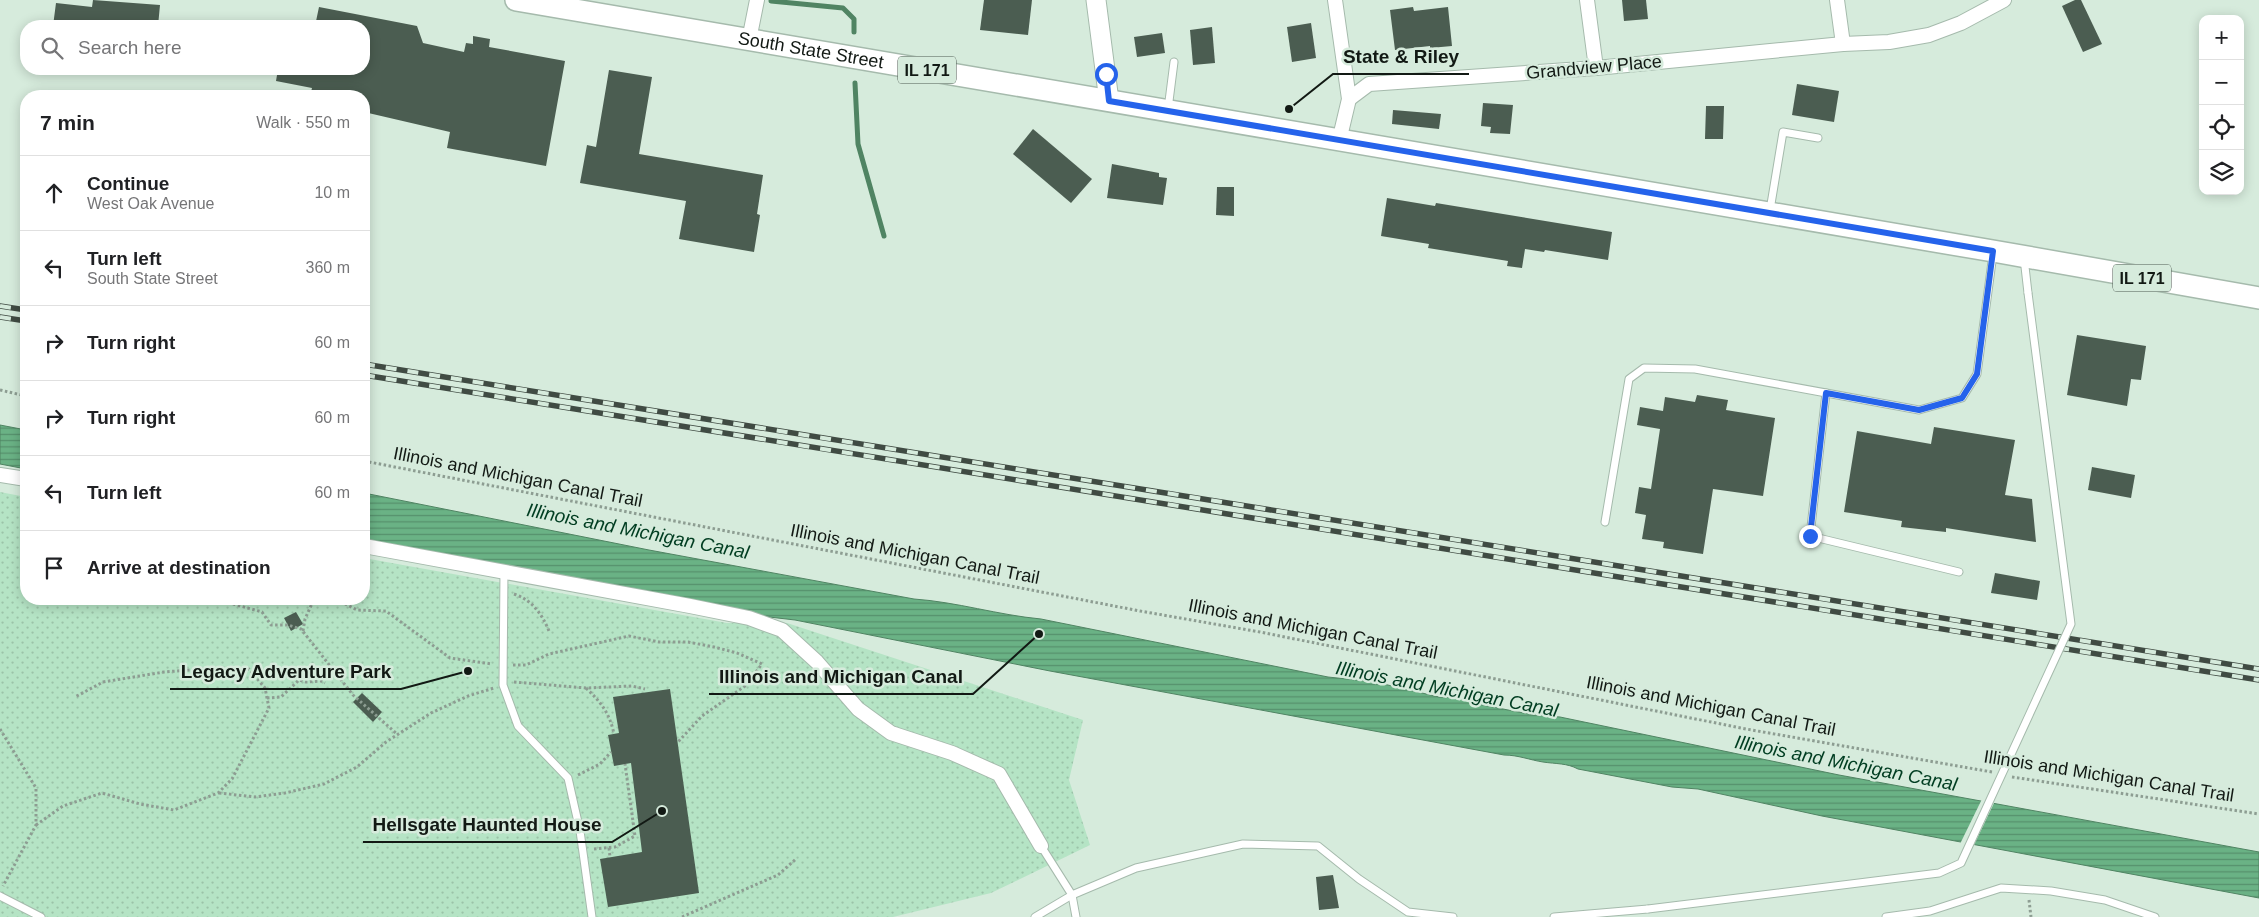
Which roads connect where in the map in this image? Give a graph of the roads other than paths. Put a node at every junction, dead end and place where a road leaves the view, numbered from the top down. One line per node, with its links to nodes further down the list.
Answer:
1 (516, 0): 8 (main road, South State Street / IL 171)
2 (757, 0): 8 (street)
3 (1096, 0): 13 (street)
4 (1335, 0): 12 (street)
5 (1587, 0): 11 (street)
6 (1837, 0): 9 (street)
7 (2004, 0): 9 (street, Grandview Place)
8 (750, 40): 13 (main road, South State Street / IL 171)
9 (1844, 44): 11 (street, Grandview Place)
10 (1174, 62): 14 (lane)
11 (1596, 68): 12 (street, Grandview Place)
12 (1348, 99): 16 (street)
13 (1109, 101): 14 (main road, South State Street / IL 171)
14 (1167, 111): 16 (main road, South State Street / IL 171)
15 (1818, 138): 17 (lane)
16 (1338, 141): 17 (main road, South State Street / IL 171)
17 (1770, 213): 18 (main road, South State Street / IL 171)
18 (1993, 251): 19 (main road, South State Street / IL 171); 21 (lane)
19 (2024, 257): 20 (main road, South State Street / IL 171); 36 (lane, bridge)
20 (2259, 298)
21 (1826, 393): 24 (lane); 27 (lane)
22 (0, 475): 23 (street)
23 (20, 479)
24 (1605, 522)
25 (370, 547): 26 (street)
26 (504, 571): 28 (street); 32 (lane)
27 (1960, 572)
28 (1041, 846): 29 (lane)
29 (1072, 895): 33 (lane); 34 (lane); 35 (lane)
30 (0, 896): 31 (lane)
31 (41, 917)
32 (592, 917)
33 (1035, 917)
34 (1076, 917)
35 (1453, 917)
36 (1554, 917)
37 (1886, 917): 38 (lane)
38 (2155, 917)

